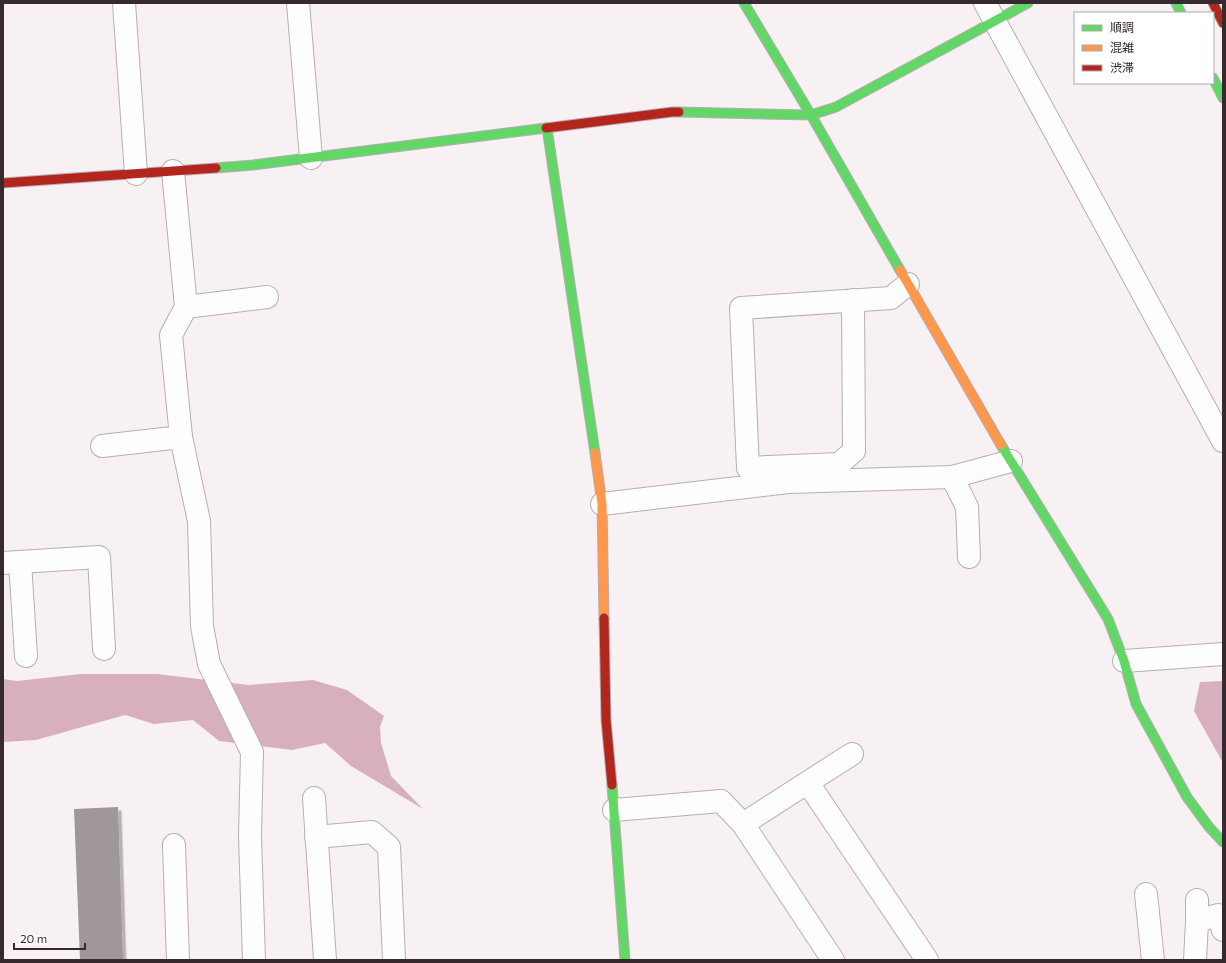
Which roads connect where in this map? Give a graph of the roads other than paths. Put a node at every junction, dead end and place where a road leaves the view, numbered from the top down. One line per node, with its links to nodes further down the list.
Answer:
1 (124, 3): 16 (street)
2 (298, 3): 14 (street)
3 (744, 3): 12 (street)
4 (1028, 3): 7 (street)
5 (1176, 3): 8 (street)
6 (1213, 3): 9 (street)
7 (990, 12): 12 (street); 23 (street)
8 (1180, 12)
9 (1223, 23)
10 (1214, 80): 11 (street)
11 (1223, 98)
12 (811, 115): 13 (street); 18 (street)
13 (547, 128): 14 (street); 27 (street)
14 (311, 158): 15 (street)
15 (173, 171): 16 (street); 21 (street)
16 (136, 174): 17 (street)
17 (3, 183)
18 (908, 284): 20 (street); 25 (street)
19 (267, 297): 21 (street)
20 (853, 300): 20 (street)
21 (186, 307): 22 (street)
22 (181, 437): 24 (street); 47 (street)
23 (1223, 441)
24 (102, 446)
25 (1011, 461): 26 (street); 33 (street)
26 (952, 477): 27 (street); 28 (street)
27 (602, 504): 37 (street)
28 (969, 557)
29 (12, 562): 30 (street); 32 (street)
30 (104, 649)
31 (1223, 654): 33 (street)
32 (26, 656)
33 (1124, 661): 40 (street)
34 (852, 754): 35 (street)
35 (808, 783): 38 (street); 52 (street)
36 (314, 798): 39 (street)
37 (614, 810): 38 (street); 50 (street)
38 (743, 824): 51 (street)
39 (316, 837): 48 (street); 49 (street)
40 (1223, 842)
41 (174, 844): 46 (street)
42 (1146, 894): 53 (street)
43 (1197, 900): 44 (street)
44 (1197, 921): 45 (street); 54 (street)
45 (1223, 930)
46 (178, 960)
47 (254, 960)
48 (325, 960)
49 (394, 960)
50 (625, 960)
51 (833, 960)
52 (927, 960)
53 (1153, 960)
54 (1191, 960)

